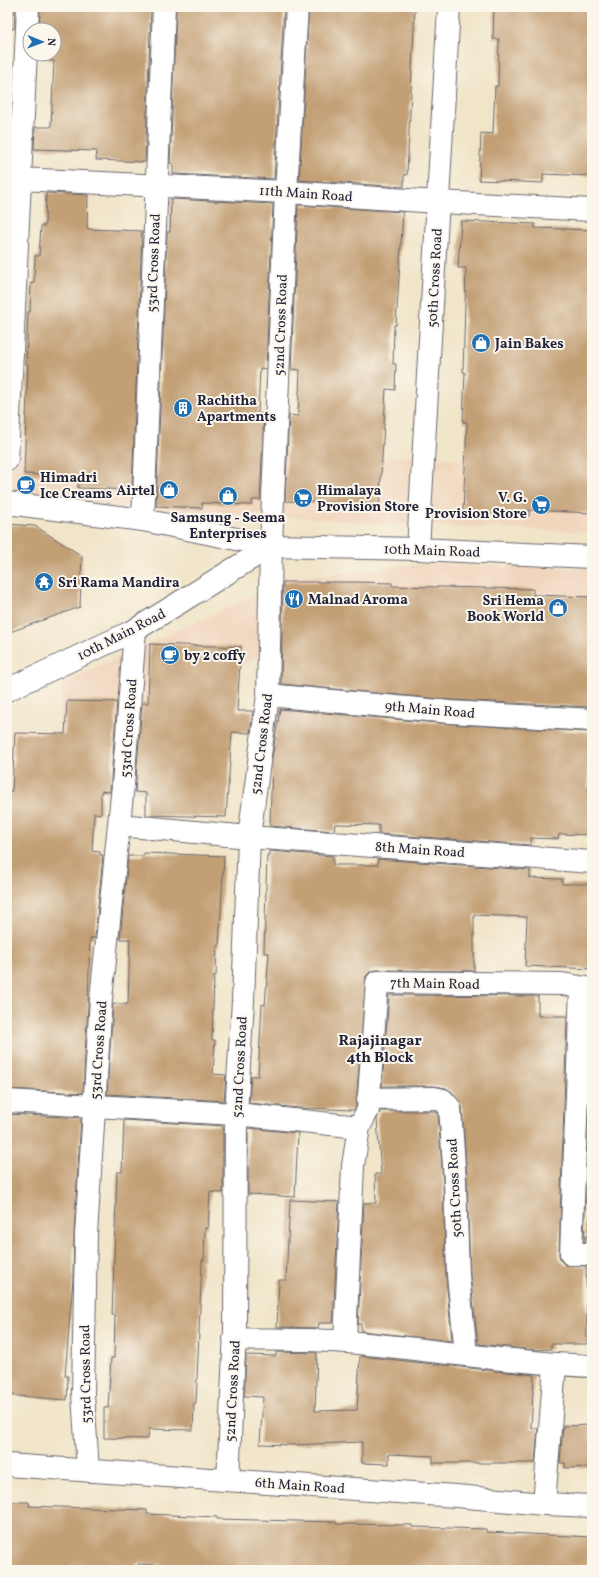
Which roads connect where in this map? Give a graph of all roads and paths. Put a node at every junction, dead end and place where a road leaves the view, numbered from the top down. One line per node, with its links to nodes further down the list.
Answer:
1 (28, 7): 5 (street)
2 (164, 7): 7 (street, 53rd Cross Road)
3 (297, 7): 8 (street, 52nd Cross Road)
4 (449, 7): 9 (street, 50th Cross Road)
5 (16, 84): 6 (street)
6 (20, 179): 7 (street, 11th Main Road); 11 (street)
7 (156, 185): 8 (street, 11th Main Road); 14 (street, 53rd Cross Road)
8 (286, 192): 9 (street, 11th Main Road); 15 (street, 52nd Cross Road)
9 (438, 202): 10 (street, 11th Main Road); 16 (street, 50th Cross Road)
10 (592, 210)
11 (11, 254): 12 (street)
12 (7, 460)
13 (7, 503): 14 (street, 10th Main Road)
14 (143, 520): 15 (street, 10th Main Road)
15 (271, 546): 16 (street, 10th Main Road); 18 (street, 10th Main Road); 20 (street, 52nd Cross Road)
16 (418, 548): 17 (street, 10th Main Road)
17 (592, 557)
18 (135, 630): 19 (street, 10th Main Road); 22 (street, 53rd Cross Road)
19 (7, 690)
20 (268, 695): 21 (street, 9th Main Road); 23 (street, 52nd Cross Road)
21 (592, 720)
22 (119, 825): 23 (street, 8th Main Road); 28 (street, 53rd Cross Road)
23 (248, 837): 24 (street, 8th Main Road); 29 (street, 52nd Cross Road)
24 (592, 862)
25 (587, 989): 26 (street, 7th Main Road); 31 (street)
26 (368, 1099): 30 (street, 7th Main Road); 34 (street, 50th Cross Road)
27 (7, 1101): 28 (street)
28 (95, 1106): 29 (street); 38 (street, 53rd Cross Road)
29 (236, 1114): 30 (street); 32 (street, 52nd Cross Road)
30 (359, 1127): 33 (street, 7th Main Road)
31 (592, 1254)
32 (234, 1340): 33 (street); 39 (street, 52nd Cross Road)
33 (345, 1342): 34 (street)
34 (466, 1354): 35 (street)
35 (555, 1365): 36 (street); 40 (street)
36 (592, 1366)
37 (7, 1465): 38 (street, 6th Main Road)
38 (88, 1471): 39 (street, 6th Main Road)
39 (228, 1480): 40 (street, 6th Main Road)
40 (544, 1504): 41 (street, 6th Main Road)
41 (592, 1506)

